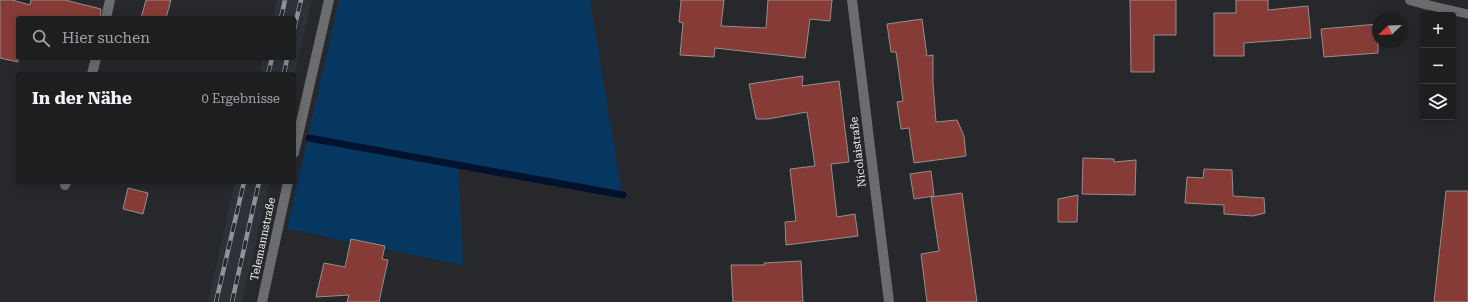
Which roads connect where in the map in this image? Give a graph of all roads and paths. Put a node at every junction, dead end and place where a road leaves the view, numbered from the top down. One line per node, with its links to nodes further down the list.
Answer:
1 (110, 0): 7 (street)
2 (329, 0): 10 (street)
3 (852, 0): 13 (street, Nicolaistraße)
4 (1410, 0): 5 (street)
5 (1428, 5): 6 (lane)
6 (1468, 14)
7 (106, 16)
8 (96, 60): 9 (street)
9 (92, 72)
10 (296, 144)
11 (288, 184): 12 (street, Telemannstraße)
12 (262, 302)
13 (889, 302)

